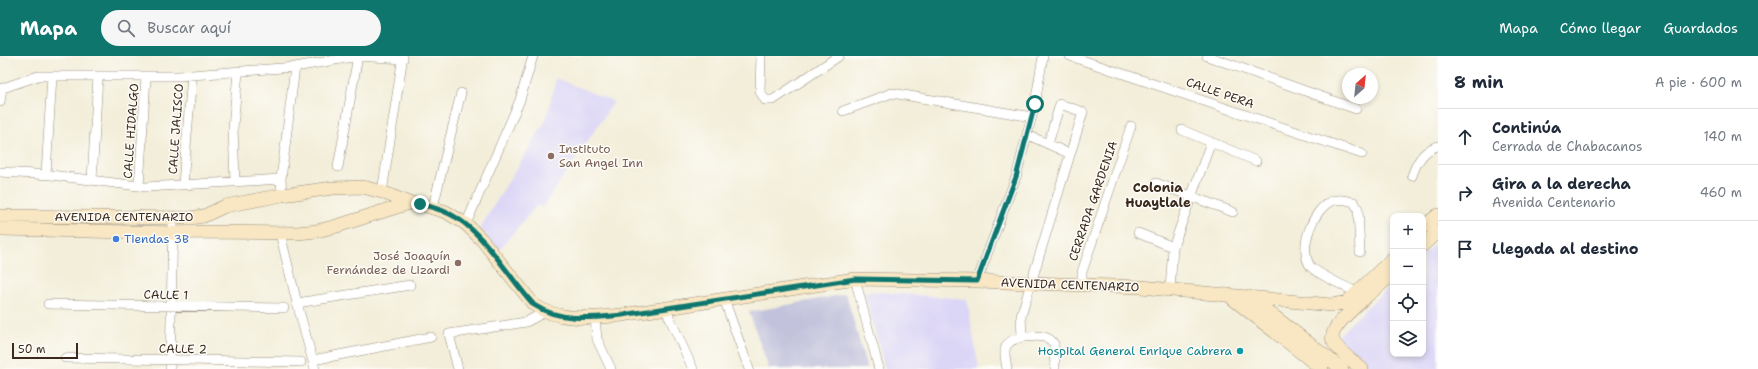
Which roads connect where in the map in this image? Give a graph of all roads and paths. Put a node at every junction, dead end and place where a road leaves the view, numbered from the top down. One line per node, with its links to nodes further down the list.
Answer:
1 (358, 56): 8 (street); 9 (street); 30 (street)
2 (533, 56): 50 (street)
3 (761, 56): 4 (street)
4 (839, 56)
5 (1043, 56): 20 (street)
6 (1070, 56): 28 (street, CALLE PERA)
7 (1207, 56): 18 (street)
8 (403, 58): 40 (street)
9 (295, 67): 10 (street); 34 (street)
10 (238, 72): 11 (street); 36 (street)
11 (192, 75): 14 (street); 38 (street, CALLE JALISCO)
12 (52, 76): 13 (street); 15 (street); 32 (street)
13 (98, 76): 14 (street); 35 (street)
14 (146, 77): 39 (street, CALLE HIDALGO)
15 (1, 88): 17 (street)
16 (461, 93): 44 (street)
17 (0, 102)
18 (1356, 109)
19 (843, 111): 20 (street)
20 (1032, 117): 23 (street)
21 (1131, 126): 67 (street, CERRADA GARDENIA)
22 (1182, 130): 24 (street)
23 (1028, 135): 25 (street); 64 (street)
24 (1211, 142): 29 (street); 42 (street)
25 (1048, 144): 27 (street); 27 (street)
26 (1438, 146): 33 (street)
27 (1070, 154): 65 (street)
28 (1362, 154)
29 (1256, 161)
30 (338, 167)
31 (0, 172): 32 (street)
32 (46, 174): 35 (street)
33 (1412, 176)
34 (281, 179): 36 (street); 41 (street)
35 (92, 180): 39 (street)
36 (235, 182): 38 (street)
37 (1156, 183): 42 (street)
38 (184, 184): 39 (street)
39 (139, 186)
40 (382, 192): 41 (main road, AVENIDA CENTENARIO); 43 (main road, AVENIDA CENTENARIO)
41 (282, 195): 48 (main road, AVENIDA CENTENARIO)
42 (1191, 197): 45 (street); 59 (street)
43 (409, 203): 44 (main road, AVENIDA CENTENARIO); 57 (main road, AVENIDA CENTENARIO)
44 (433, 207): 50 (main road, AVENIDA CENTENARIO)
45 (1233, 212)
46 (1438, 215): 51 (main road)
47 (0, 216): 49 (main road, AVENIDA CENTENARIO)
48 (204, 216): 49 (main road, AVENIDA CENTENARIO); 54 (main road)
49 (173, 218): 56 (street)
50 (466, 224): 78 (main road, AVENIDA CENTENARIO)
51 (1426, 225)
52 (0, 229): 56 (main road, AVENIDA CENTENARIO)
53 (1438, 231): 58 (main road)
54 (204, 232): 56 (main road, AVENIDA CENTENARIO); 57 (main road, AVENIDA CENTENARIO)
55 (1138, 232): 59 (street)
56 (173, 233): 75 (street)
57 (280, 233): 73 (street)
58 (1426, 242)
59 (1173, 247): 68 (street)
60 (1360, 252): 71 (street)
61 (1390, 261): 71 (main road)
62 (1390, 276): 71 (main road)
63 (855, 279): 64 (main road, AVENIDA CENTENARIO); 72 (main road, AVENIDA CENTENARIO); 90 (street)
64 (977, 281): 65 (main road, AVENIDA CENTENARIO)
65 (1032, 283): 67 (main road, AVENIDA CENTENARIO); 81 (street)
66 (410, 285): 73 (street)
67 (1082, 285): 68 (main road, AVENIDA CENTENARIO)
68 (1170, 290): 69 (main road, AVENIDA CENTENARIO)
69 (1228, 295): 70 (main road, AVENIDA CENTENARIO); 93 (main road)
70 (1249, 297): 71 (main road, AVENIDA CENTENARIO); 94 (main road)
71 (1355, 298): 95 (main road)
72 (724, 299): 77 (main road, AVENIDA CENTENARIO); 89 (street)
73 (296, 303): 85 (street)
74 (48, 304): 75 (street, CALLE 1)
75 (172, 307): 76 (street, CALLE 1); 84 (street)
76 (284, 308)
77 (665, 308): 79 (main road, AVENIDA CENTENARIO); 88 (street)
78 (545, 312): 79 (main road, AVENIDA CENTENARIO); 86 (street)
79 (597, 317): 87 (street)
80 (431, 337): 85 (street)
81 (1022, 337): 91 (street); 92 (street)
82 (65, 358): 84 (street, CALLE 2)
83 (301, 362): 84 (street, CALLE 2)
84 (171, 365)
85 (314, 365)
86 (458, 369)
87 (611, 369)
88 (693, 369)
89 (749, 369)
90 (879, 369)
91 (1007, 369)
92 (1055, 369)
93 (1322, 369)
94 (1342, 369)
95 (1362, 369)

